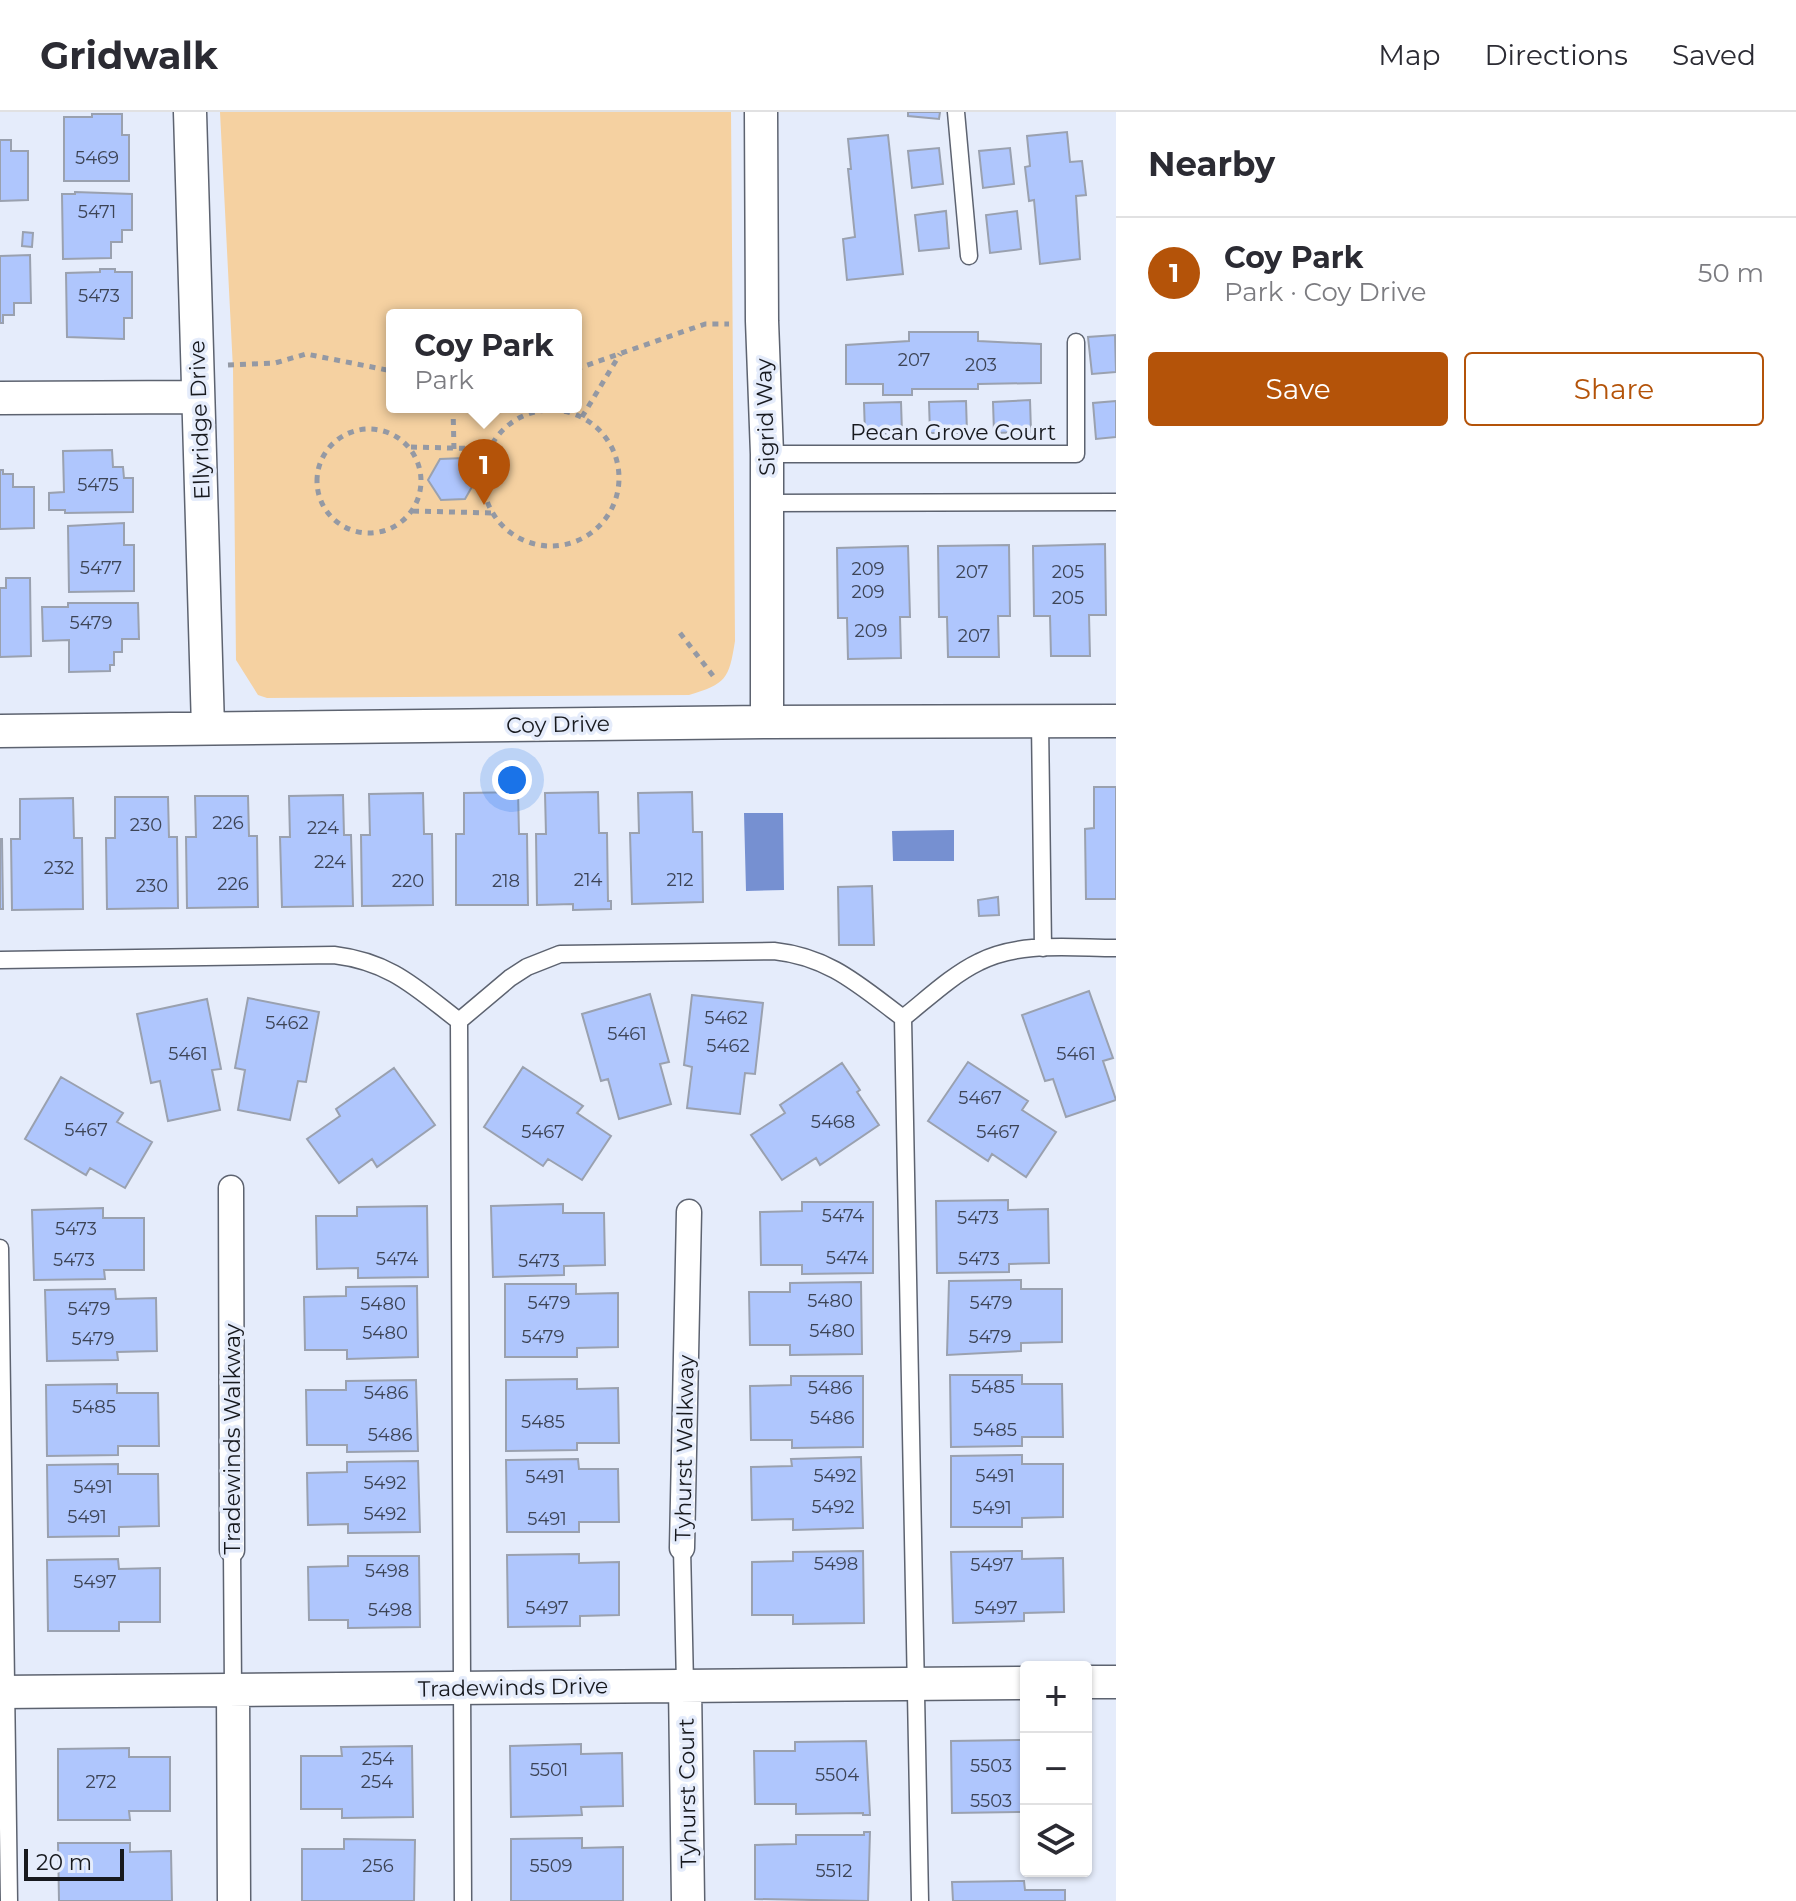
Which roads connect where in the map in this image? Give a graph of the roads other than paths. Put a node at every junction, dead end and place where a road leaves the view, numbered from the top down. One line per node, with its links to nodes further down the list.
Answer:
1 (190, 112): 6 (street, Ellyridge Drive)
2 (761, 112): 8 (street, Sigrid Way)
3 (956, 112): 4 (lane)
4 (969, 256)
5 (1076, 342): 8 (lane, Pecan Grove Court)
6 (198, 397): 7 (street); 14 (street, Ellyridge Drive)
7 (0, 398)
8 (767, 454): 10 (street, Sigrid Way)
9 (1116, 502): 10 (lane)
10 (767, 503): 12 (street, Sigrid Way)
11 (1116, 721): 13 (street, Coy Drive)
12 (767, 722): 13 (street, Coy Drive); 14 (street, Coy Drive)
13 (1040, 722): 16 (lane)
14 (208, 728): 15 (street, Coy Drive)
15 (0, 731)
16 (1043, 948): 17 (lane); 19 (lane)
17 (1116, 948)
18 (0, 960): 20 (lane)
19 (903, 1018): 20 (lane); 29 (lane)
20 (459, 1021): 31 (lane)
21 (231, 1188): 25 (street, Tradewinds Walkway)
22 (689, 1212): 24 (street, Tyhurst Walkway)
23 (0, 1248): 33 (lane)
24 (682, 1548): 30 (lane, Tyhurst Walkway)
25 (232, 1550): 32 (lane, Tradewinds Walkway)
26 (1092, 1682): 27 (street)
27 (1116, 1682)
28 (1020, 1683): 29 (street, Tradewinds Drive)
29 (916, 1684): 30 (street, Tradewinds Drive); 38 (lane)
30 (685, 1685): 31 (street, Tradewinds Drive); 37 (street, Tyhurst Court)
31 (461, 1687): 32 (street, Tradewinds Drive); 36 (lane)
32 (233, 1690): 33 (street, Tradewinds Drive); 35 (street)
33 (3, 1692): 34 (lane)
34 (9, 1901)
35 (234, 1901)
36 (463, 1901)
37 (688, 1901)
38 (920, 1901)

